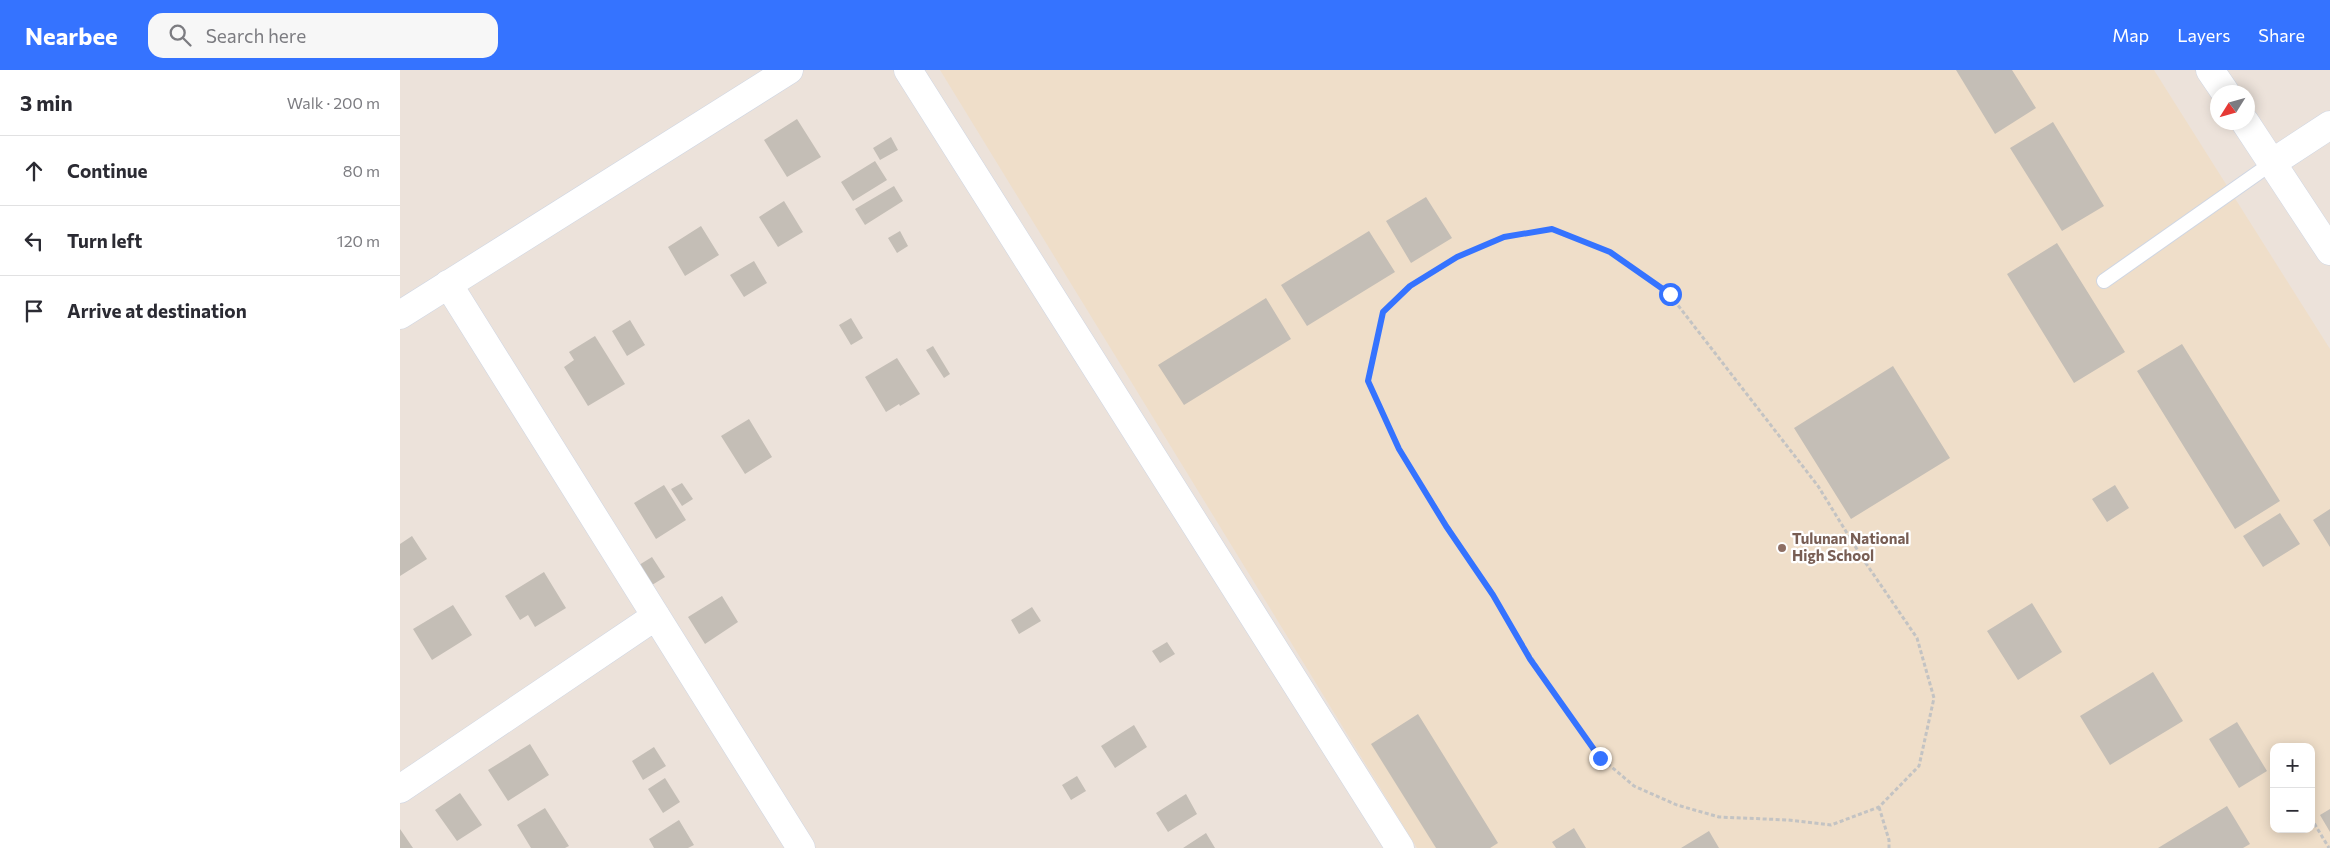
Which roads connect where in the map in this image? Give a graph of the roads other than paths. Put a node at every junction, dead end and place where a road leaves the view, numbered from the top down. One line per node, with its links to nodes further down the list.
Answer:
1 (789, 70): 10 (street)
2 (908, 70): 15 (street)
3 (2210, 70): 4 (street)
4 (2220, 85)
5 (2330, 125): 7 (street)
6 (2250, 130): 7 (street)
7 (2272, 164): 8 (street); 9 (lane)
8 (2330, 251)
9 (2104, 281)
10 (448, 284): 11 (street); 12 (street)
11 (400, 315)
12 (656, 616): 13 (street); 14 (street)
13 (400, 788)
14 (801, 848)
15 (1400, 848)

